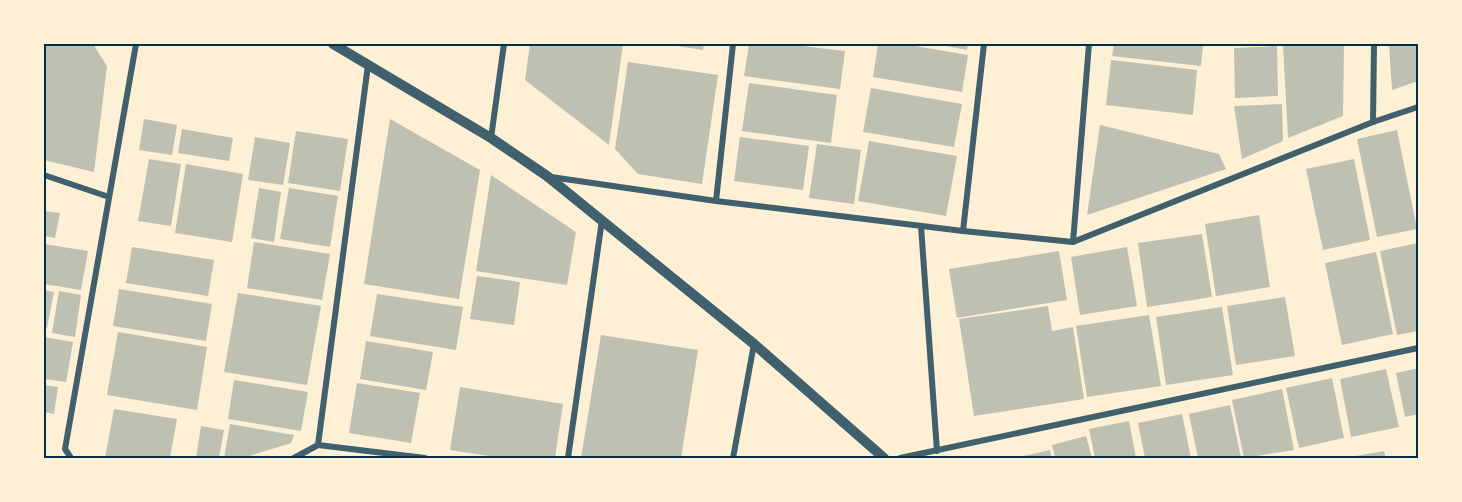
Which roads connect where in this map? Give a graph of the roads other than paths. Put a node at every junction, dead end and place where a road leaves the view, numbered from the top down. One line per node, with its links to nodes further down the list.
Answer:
1 (136, 44): 14 (street)
2 (333, 44): 8 (street)
3 (504, 44): 11 (street)
4 (732, 44): 15 (street)
5 (984, 44): 18 (street)
6 (1089, 44): 19 (street)
7 (1374, 44): 10 (street)
8 (368, 64): 11 (street); 22 (street)
9 (1419, 107): 10 (street)
10 (1373, 122): 19 (street)
11 (491, 138): 13 (street)
12 (44, 175): 14 (street)
13 (547, 176): 15 (street); 16 (street)
14 (109, 197): 24 (street)
15 (716, 201): 17 (street)
16 (602, 220): 20 (street); 27 (street)
17 (921, 226): 18 (street); 23 (street)
18 (963, 231): 19 (street)
19 (1073, 242)
20 (754, 344): 28 (street); 29 (street)
21 (1419, 348): 23 (street)
22 (318, 445): 25 (street); 26 (street)
23 (937, 451): 30 (street)
24 (71, 459)
25 (294, 459)
26 (425, 459)
27 (568, 459)
28 (733, 459)
29 (884, 459)
30 (900, 459)

